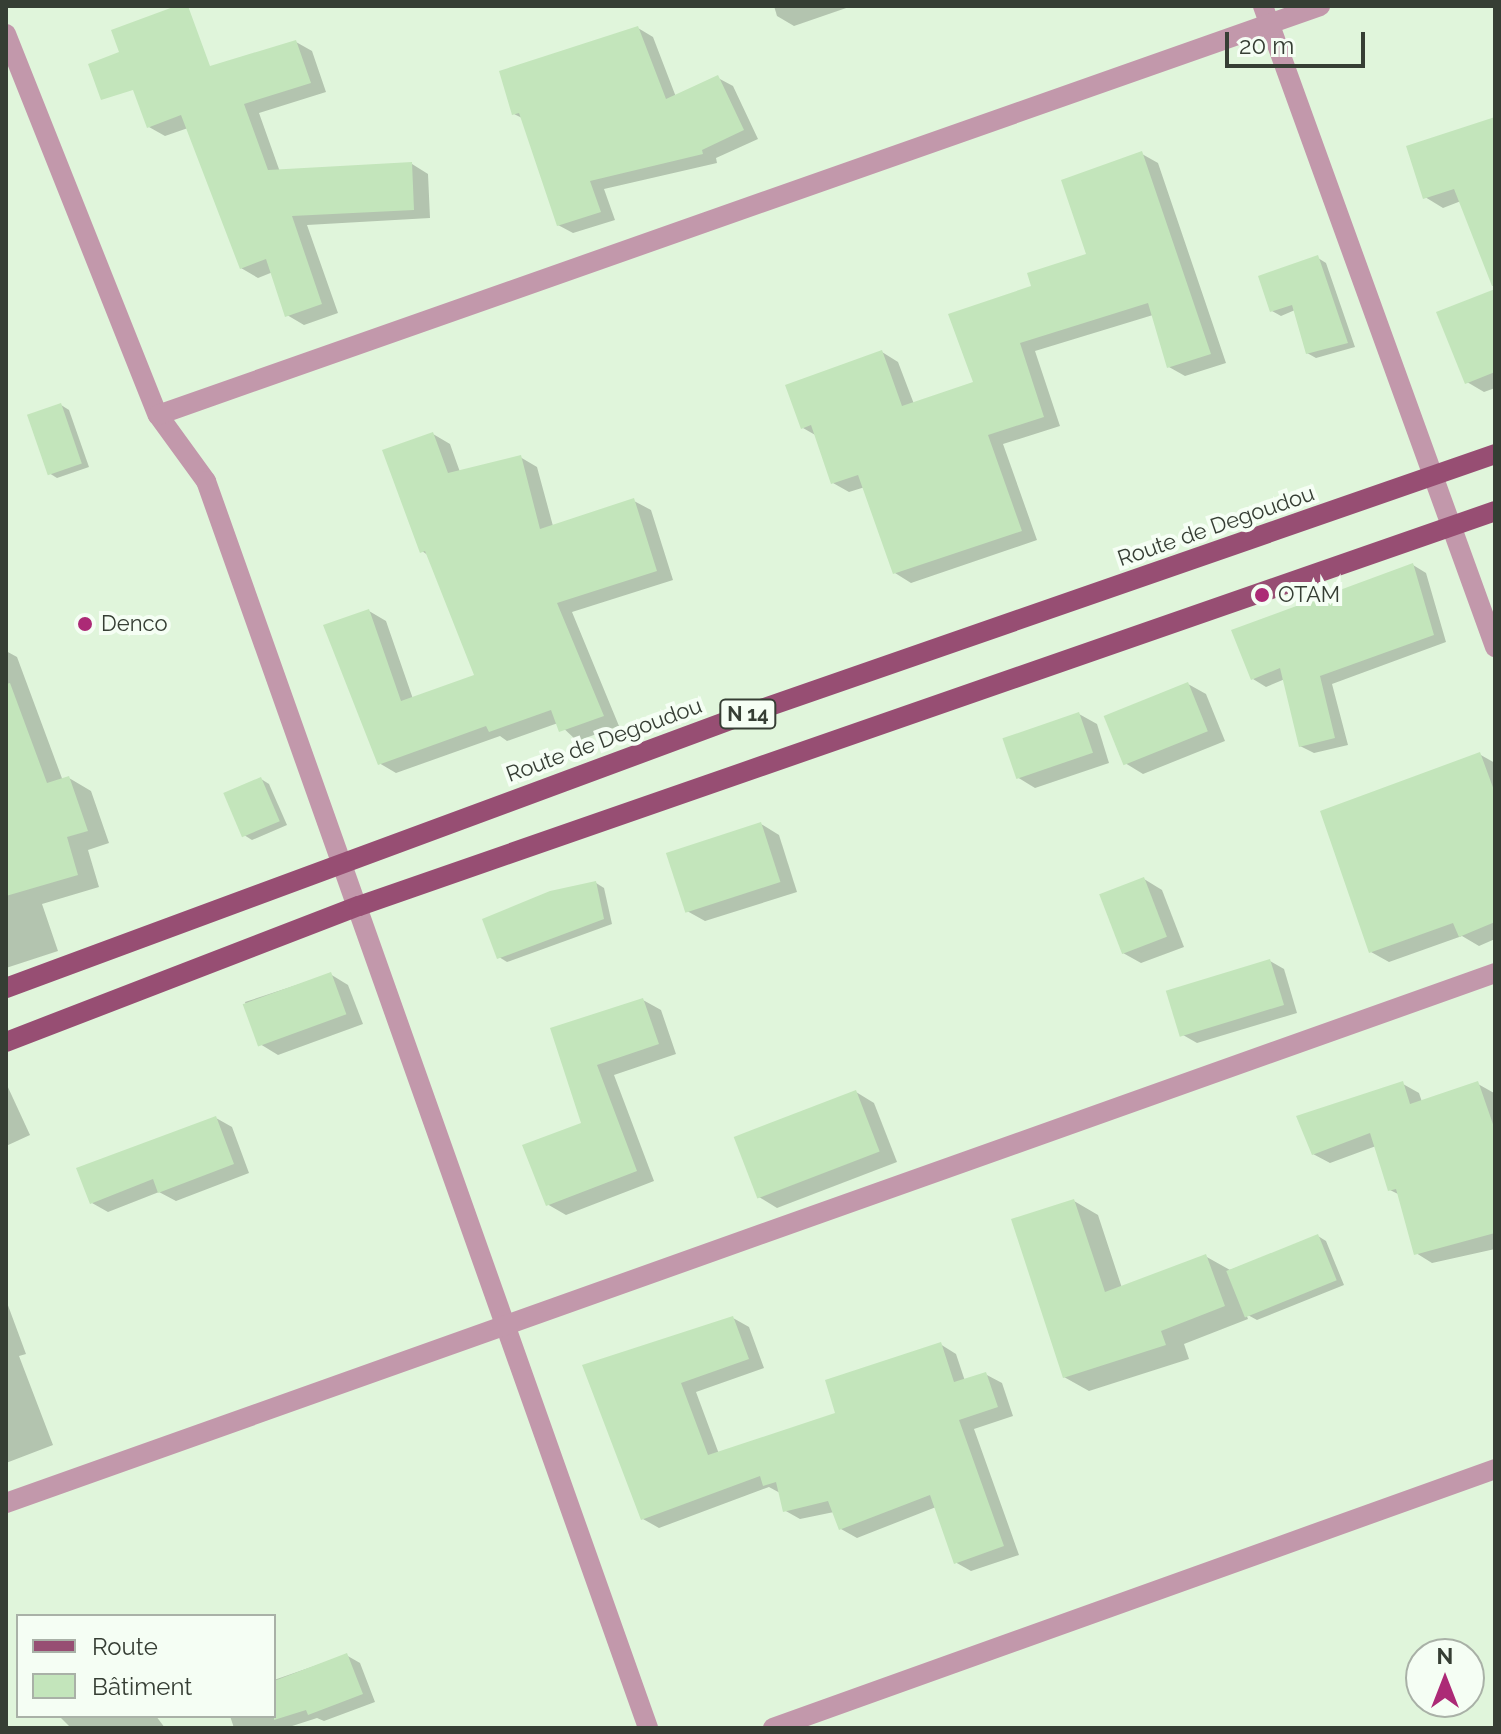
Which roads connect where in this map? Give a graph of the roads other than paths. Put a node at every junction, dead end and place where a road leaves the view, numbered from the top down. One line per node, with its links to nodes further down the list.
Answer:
1 (1320, 6): 2 (street)
2 (1266, 15): 4 (street); 6 (street)
3 (6, 34): 4 (street)
4 (158, 415): 10 (street)
5 (1495, 454): 6 (main road, Route de Degoudou / N 14)
6 (1436, 476): 8 (street); 10 (main road, Route de Degoudou / N 14)
7 (1495, 511): 8 (main road, N 14)
8 (1454, 527): 9 (street); 11 (main road, N 14)
9 (1495, 647)
10 (343, 860): 11 (street); 13 (main road, Route de Degoudou / N 14)
11 (359, 906): 14 (main road, N 14); 15 (street)
12 (1495, 973): 15 (street)
13 (6, 988)
14 (6, 1042)
15 (506, 1324): 17 (street); 18 (street)
16 (1495, 1469): 19 (street)
17 (6, 1503)
18 (648, 1728)
19 (773, 1728)

